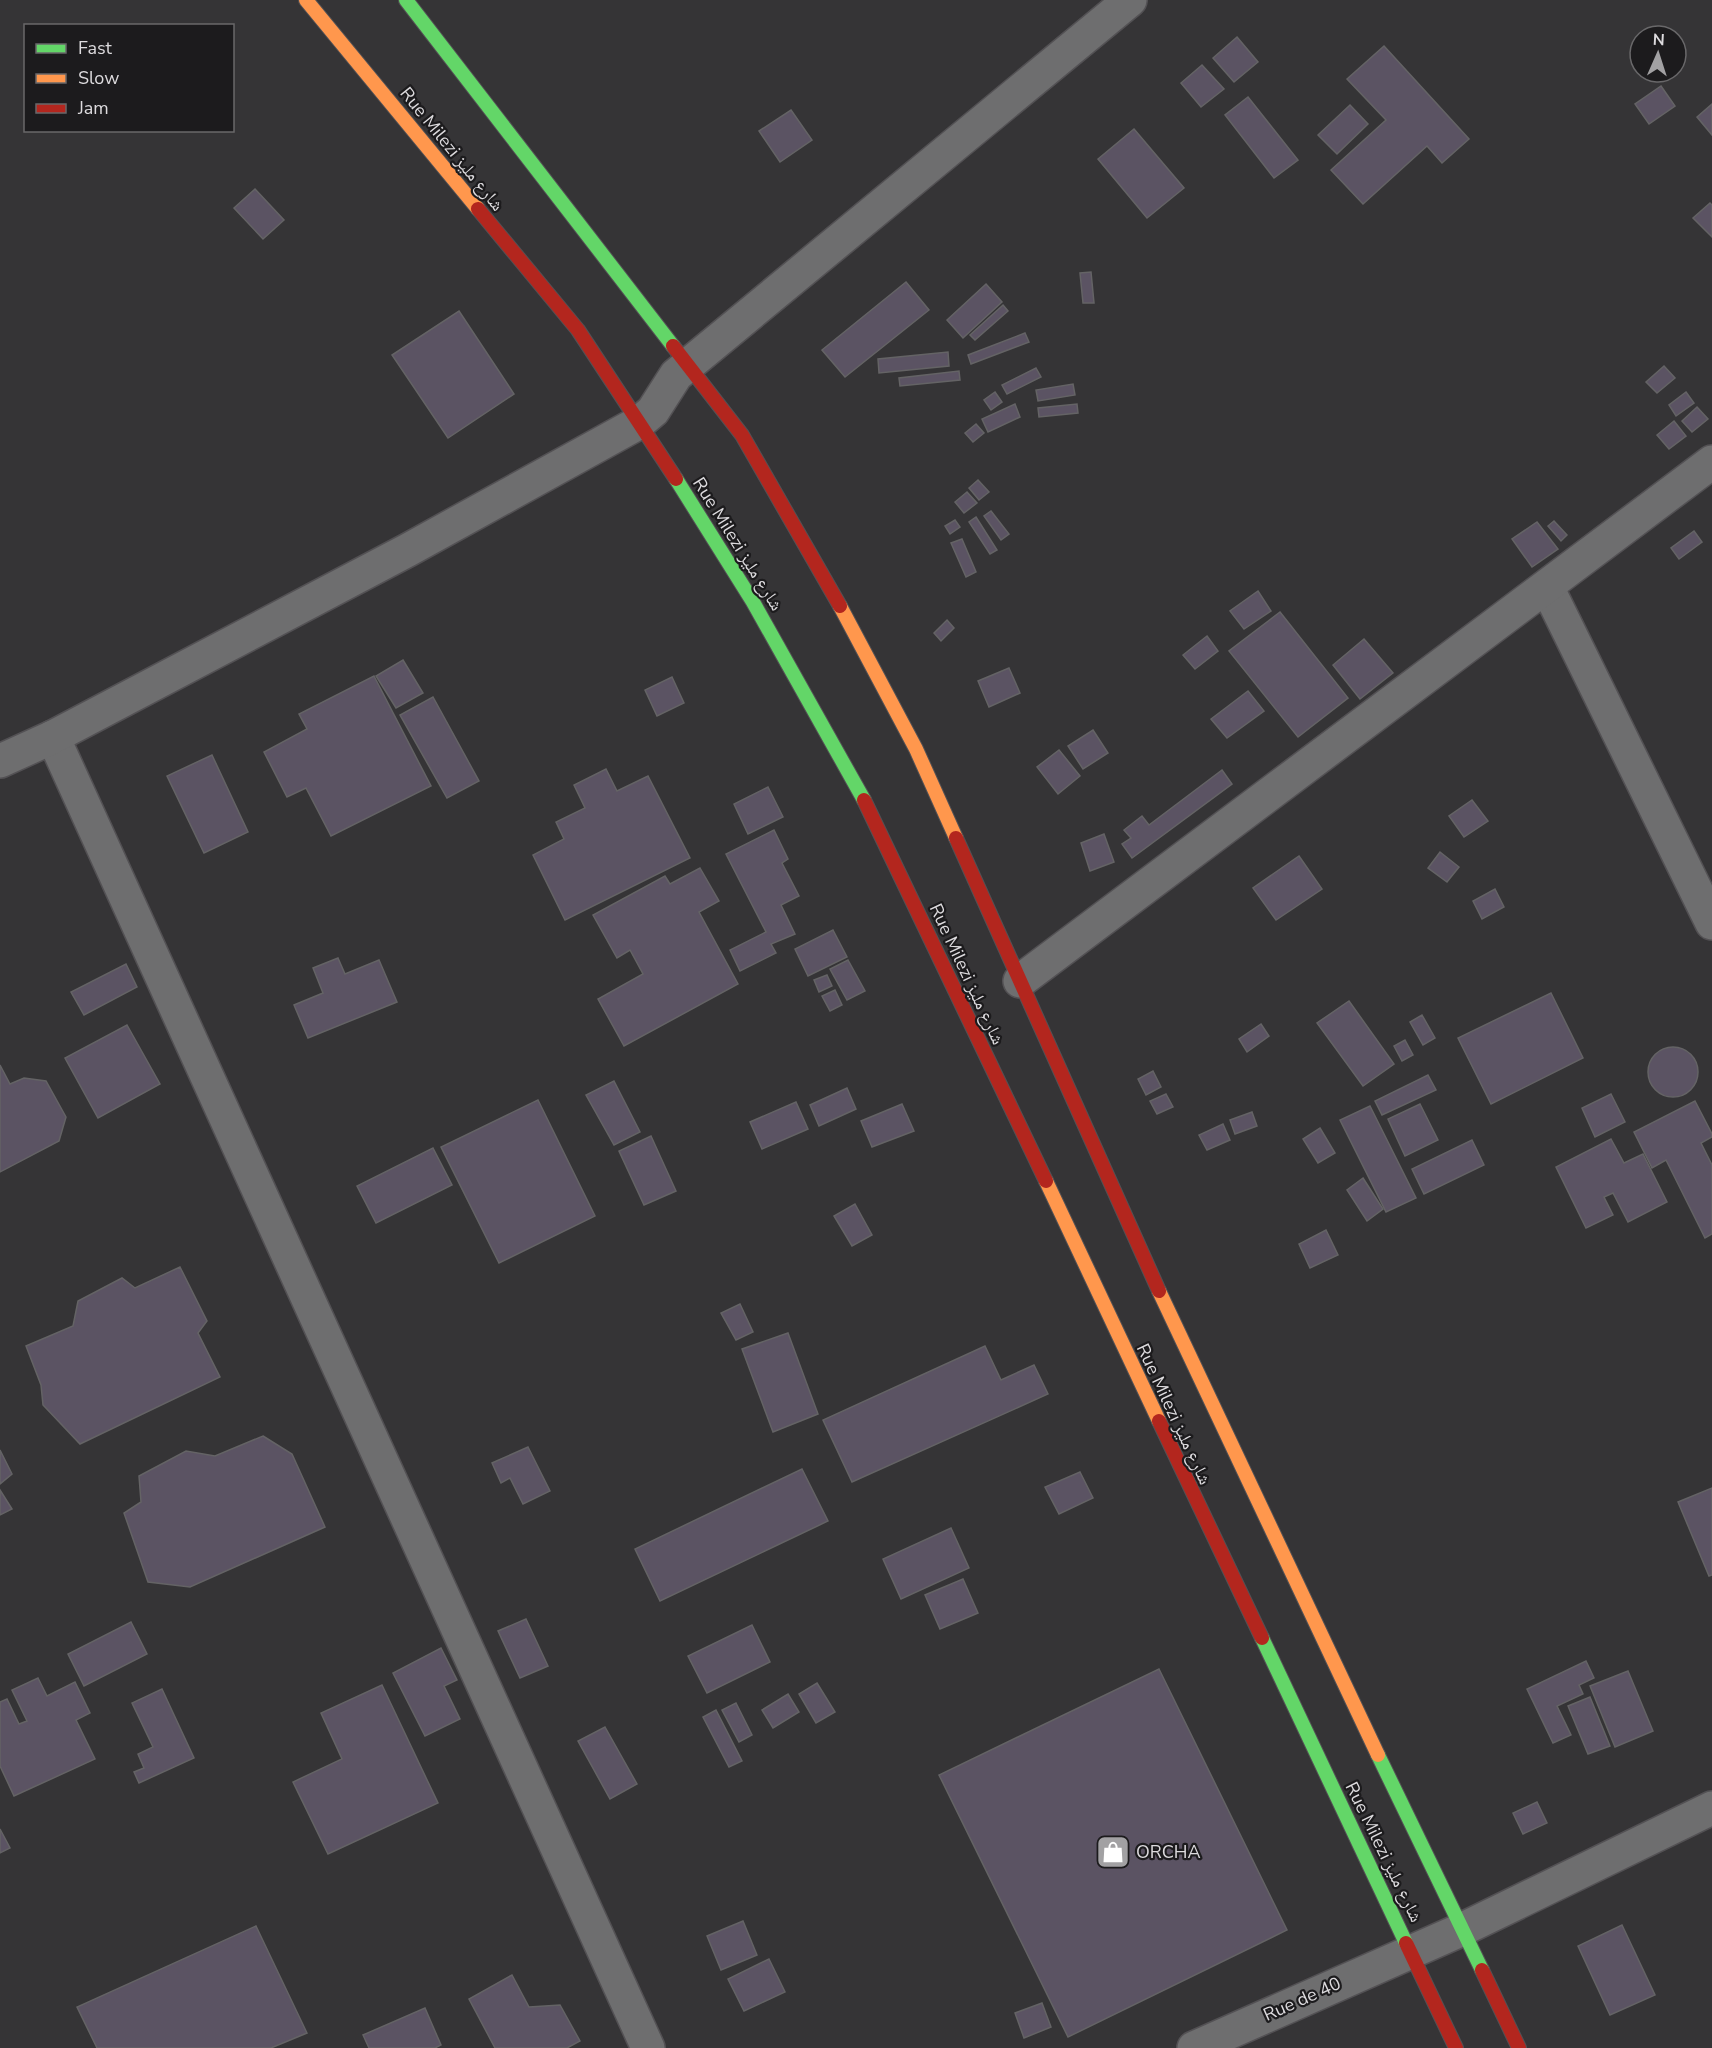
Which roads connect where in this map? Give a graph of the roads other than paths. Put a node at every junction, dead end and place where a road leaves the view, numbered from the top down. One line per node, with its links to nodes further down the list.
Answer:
1 (306, 0): 5 (street, Rue Milezi شارع مليز)
2 (405, 0): 4 (street, Rue Milezi شارع مليز)
3 (1131, 0): 4 (street)
4 (688, 365): 5 (street); 11 (street, Rue Milezi شارع مليز)
5 (640, 422): 8 (street); 14 (street, Rue Milezi شارع مليز)
6 (1712, 462): 7 (street)
7 (1547, 587): 10 (street); 11 (street)
8 (53, 736): 9 (street); 15 (street)
9 (0, 761)
10 (1712, 923)
11 (1020, 981): 13 (street, Rue Milezi شارع مليز)
12 (1712, 1808): 13 (street, Rue de 40)
13 (1463, 1929): 14 (street, Rue de 40); 18 (street, Rue Milezi شارع مليز)
14 (1411, 1951): 16 (street, Rue de 40); 17 (street, Rue Milezi شارع مليز)
15 (648, 2048)
16 (1194, 2048)
17 (1456, 2048)
18 (1519, 2048)

